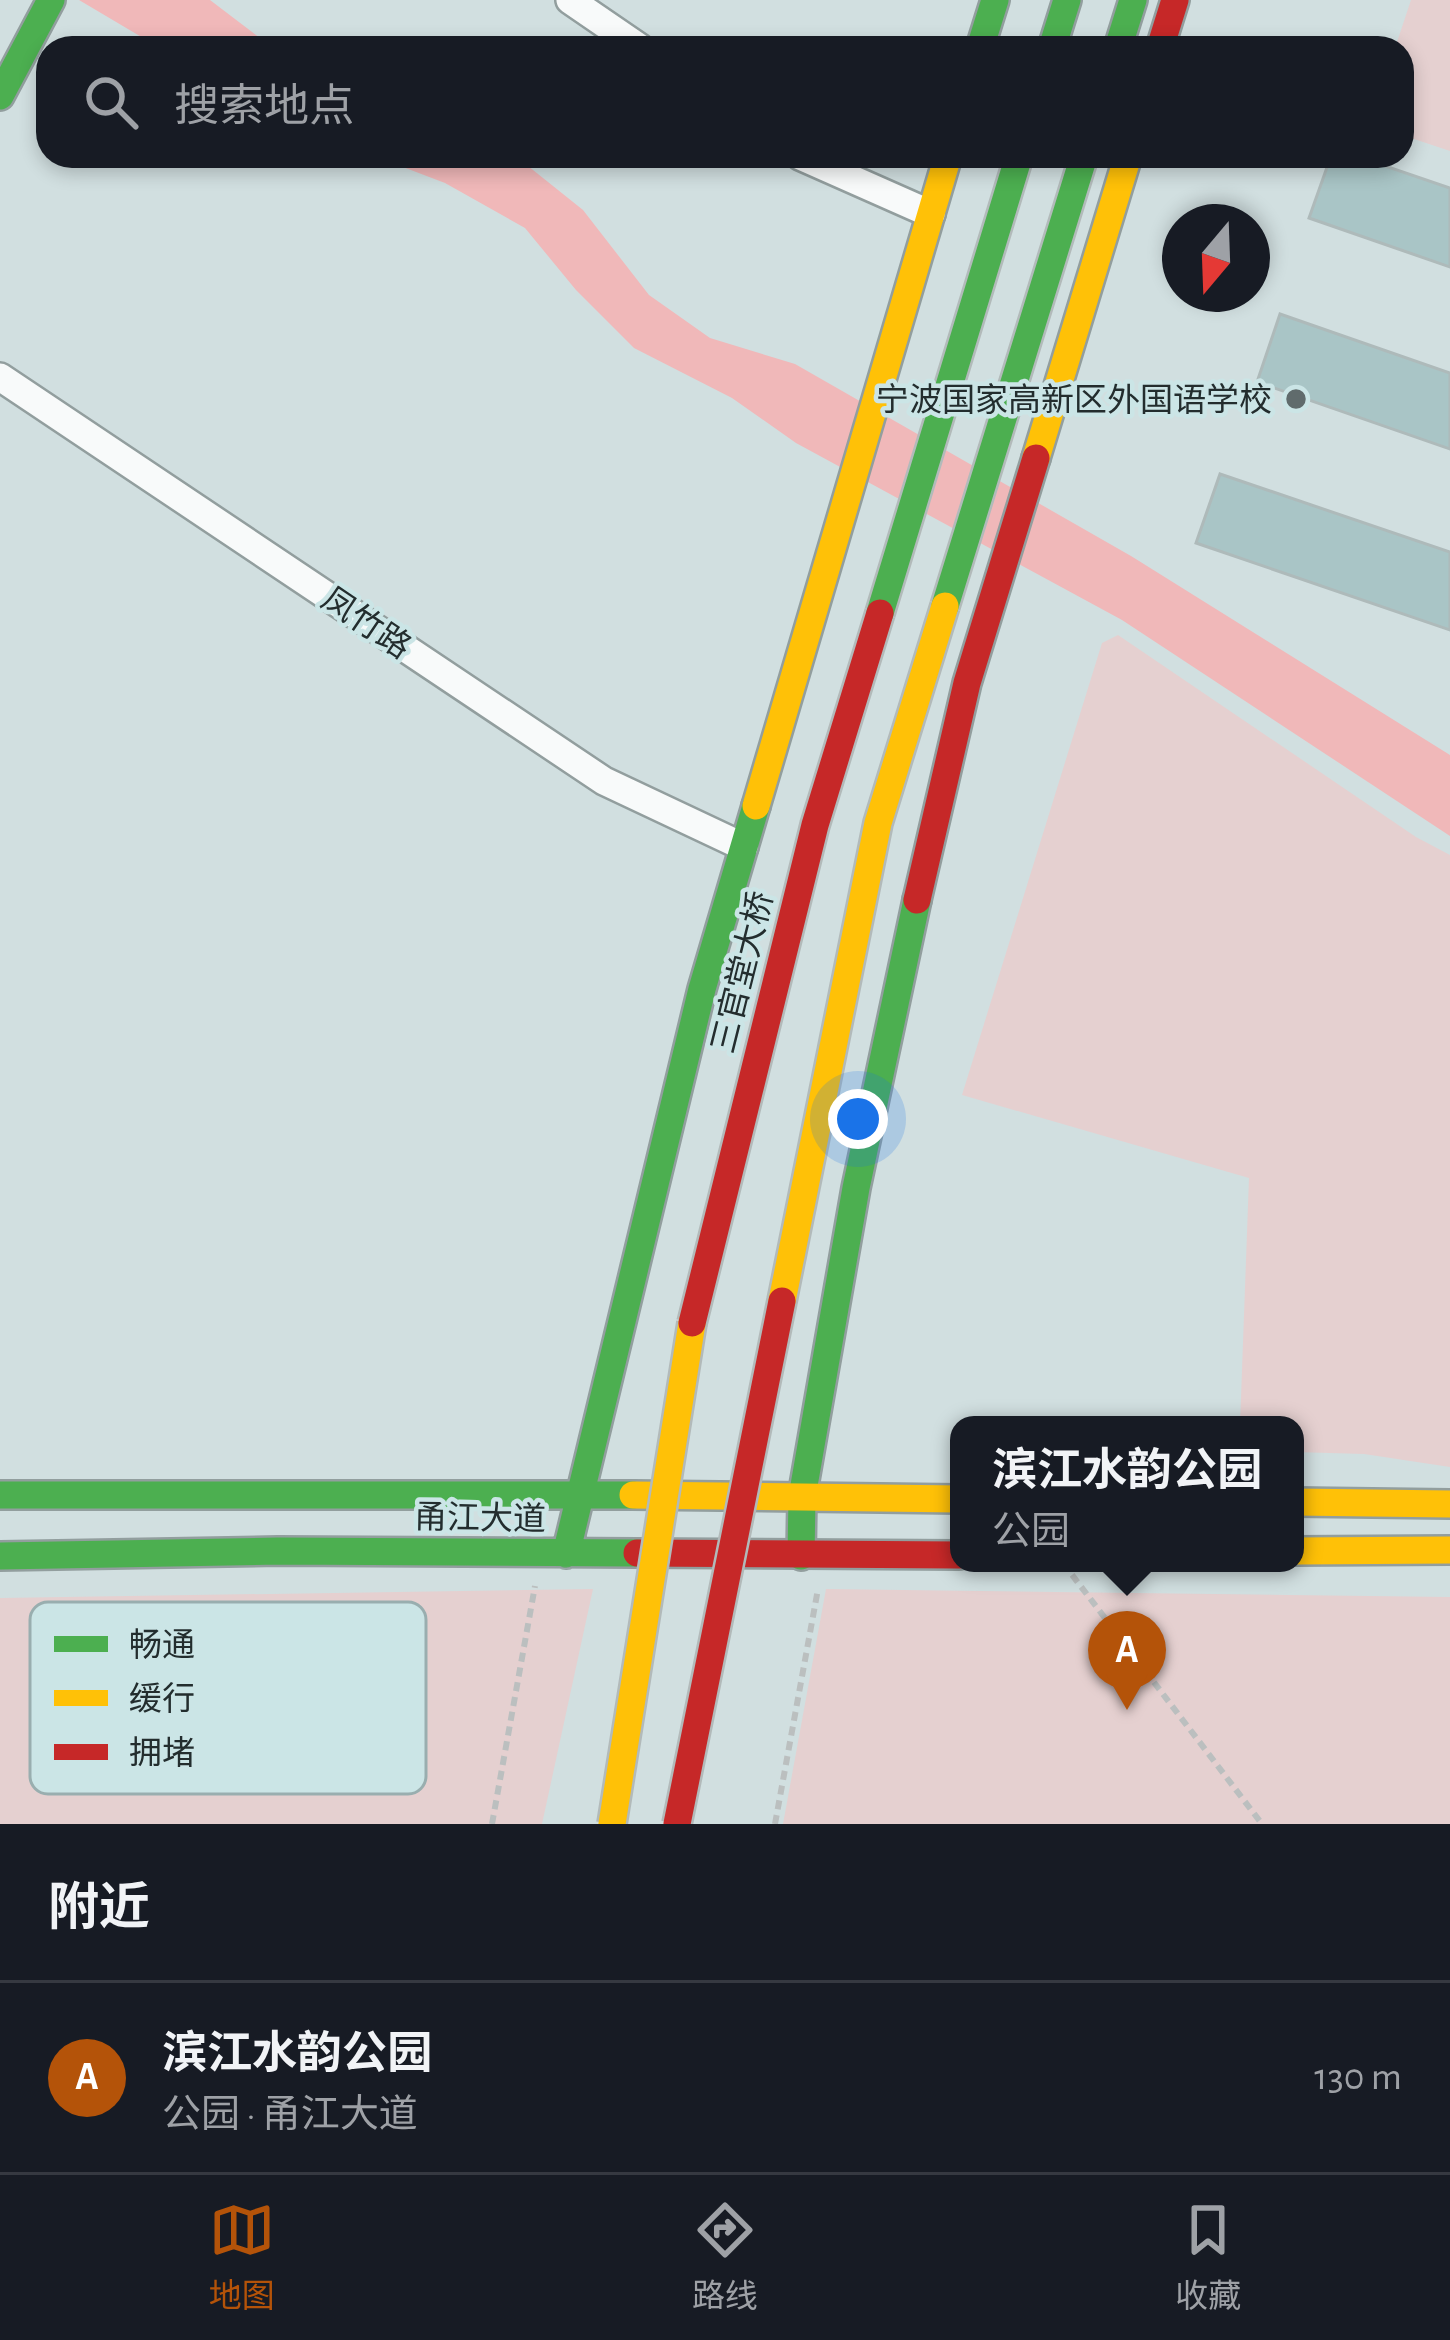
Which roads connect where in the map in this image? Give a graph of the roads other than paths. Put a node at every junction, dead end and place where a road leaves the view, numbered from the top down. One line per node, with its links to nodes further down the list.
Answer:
1 (51, 0): 12 (main road)
2 (570, 0): 7 (street)
3 (994, 0): 8 (main road)
4 (1067, 0): 9 (main road)
5 (1132, 0): 10 (main road)
6 (1175, 0): 11 (main road)
7 (622, 36)
8 (984, 36)
9 (1056, 36)
10 (1122, 36)
11 (1164, 36)
12 (0, 96)
13 (827, 168): 18 (street)
14 (944, 168): 18 (main road)
15 (1015, 168): 33 (main road, 三官堂大桥, bridge)
16 (1080, 168): 34 (main road, bridge)
17 (1123, 168): 23 (main road)
18 (931, 214): 20 (main road)
19 (0, 377): 20 (street, 凤竹路)
20 (744, 847): 21 (main road)
21 (580, 1494): 22 (main road, 甬江大道); 23 (main road, 甬江大道); 29 (main road)
22 (0, 1495)
23 (802, 1497): 24 (main road, 甬江大道); 32 (main road)
24 (950, 1499)
25 (1304, 1502): 26 (main road)
26 (1450, 1504)
27 (1450, 1550): 28 (main road)
28 (1304, 1551)
29 (553, 1554): 31 (main road, 甬江大道); 32 (main road, 甬江大道)
30 (950, 1555): 32 (main road, 甬江大道)
31 (0, 1556)
32 (801, 1556)
33 (612, 1824)
34 (677, 1824)

